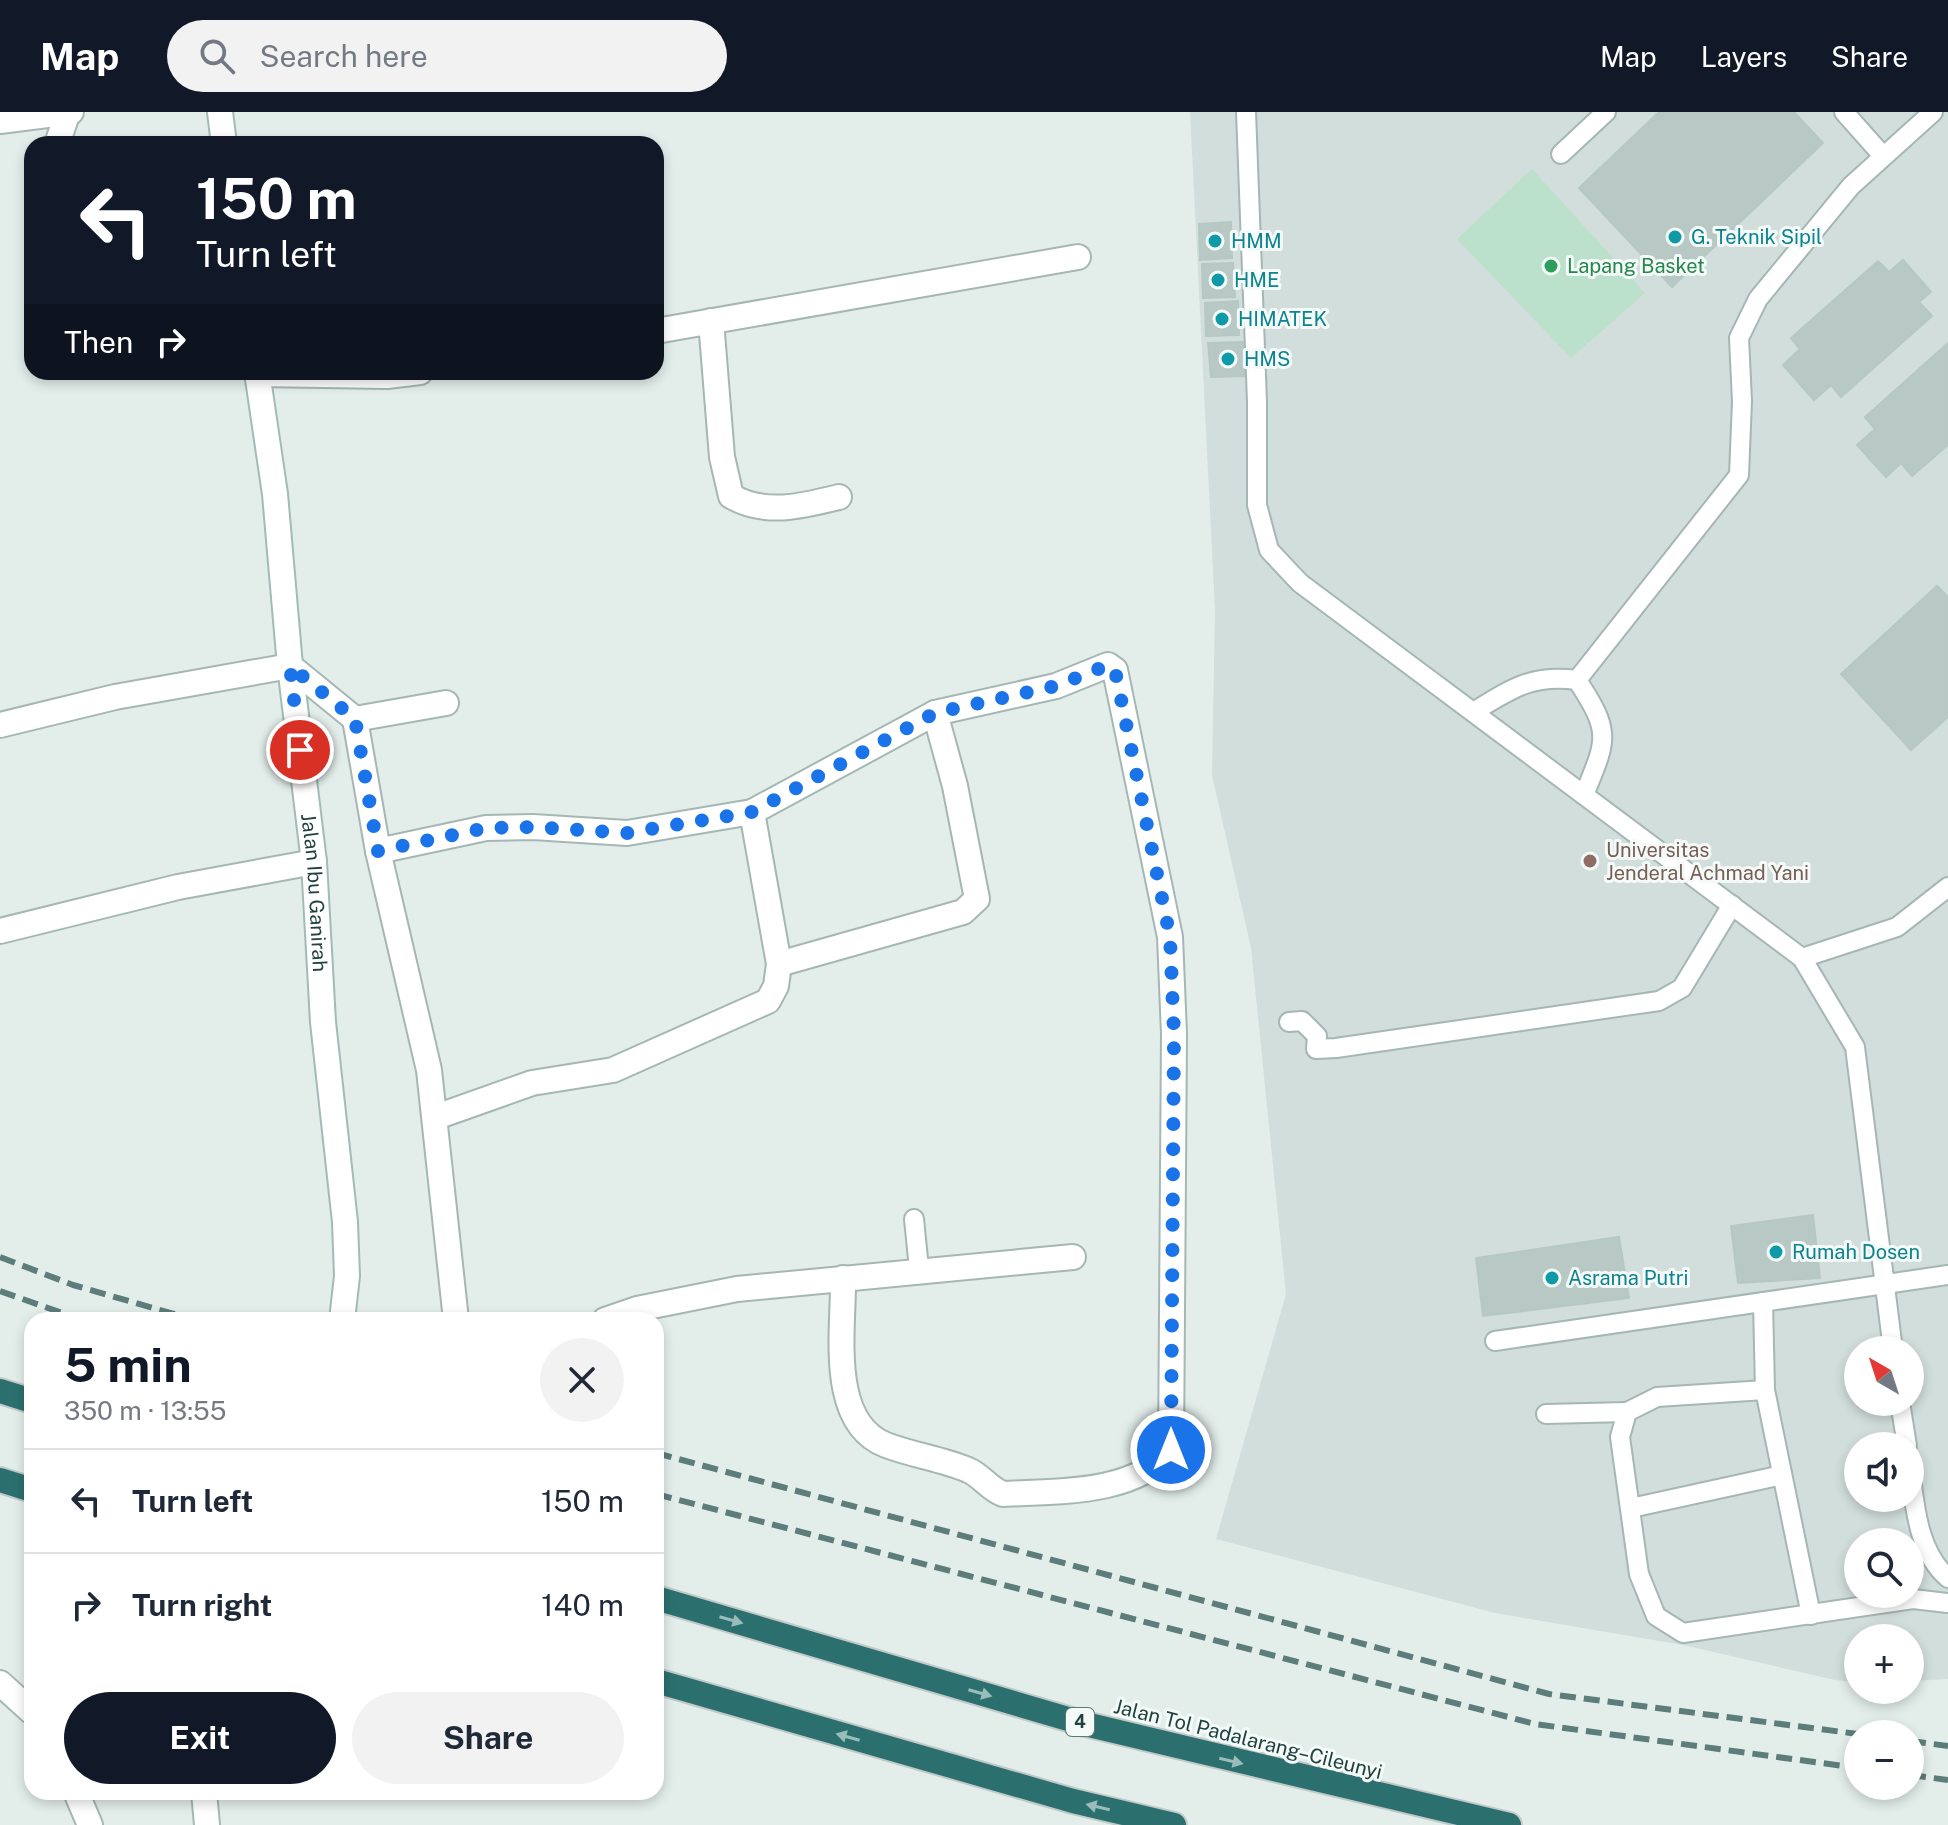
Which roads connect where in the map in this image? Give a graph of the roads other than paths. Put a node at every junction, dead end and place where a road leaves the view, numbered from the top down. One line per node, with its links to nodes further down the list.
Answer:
1 (70, 112): 7 (street); 8 (street)
2 (220, 112): 9 (street)
3 (1246, 112): 20 (lane)
4 (1606, 112): 10 (lane)
5 (1844, 112): 11 (lane)
6 (1933, 112): 11 (lane)
7 (0, 121)
8 (60, 136)
9 (223, 136)
10 (1561, 154)
11 (1883, 156): 18 (lane)
12 (1078, 257): 13 (street)
13 (711, 321): 14 (street); 16 (street)
14 (664, 330)
15 (258, 380): 17 (street, Jalan Ibu Ganirah)
16 (839, 497)
17 (290, 666): 22 (street); 23 (street); 27 (street, Jalan Ibu Ganirah)
18 (1577, 680): 20 (lane); 24 (lane)
19 (446, 703): 22 (street)
20 (1475, 711): 24 (lane)
21 (935, 713): 25 (street); 32 (street); 39 (street)
22 (355, 719): 26 (street)
23 (0, 725)
24 (1584, 795): 29 (lane)
25 (752, 812): 26 (street); 32 (street)
26 (378, 851): 34 (street)
27 (314, 862): 30 (street); 42 (street, Jalan Ibu Ganirah)
28 (1948, 887): 31 (lane)
29 (1732, 905): 31 (lane); 33 (lane)
30 (0, 931)
31 (1802, 958): 40 (lane)
32 (779, 964): 34 (street)
33 (1289, 1022)
34 (436, 1117): 43 (street)
35 (914, 1219): 37 (lane)
36 (1073, 1257): 37 (street)
37 (919, 1269): 39 (street)
38 (1948, 1275): 40 (lane)
39 (843, 1278): 44 (street)
40 (1884, 1284): 41 (lane); 45 (lane)
41 (1763, 1302): 46 (lane); 47 (lane)
42 (343, 1312)
43 (455, 1312)
44 (628, 1312)
45 (1891, 1336)
46 (1495, 1341)
47 (1765, 1390): 50 (lane); 52 (lane)
48 (0, 1391): 49 (highway)
49 (24, 1398)
50 (1627, 1412): 51 (lane); 55 (lane)
51 (1546, 1414)
52 (1782, 1475): 55 (lane); 60 (lane)
53 (0, 1480): 54 (highway)
54 (24, 1488)
55 (1631, 1508): 60 (lane)
56 (1916, 1512): 57 (lane)
57 (1948, 1578)
58 (664, 1600): 69 (highway, Jalan Tol Padalarang–Cileunyi / 4, one-way to 69)
59 (1948, 1603): 60 (lane)
60 (1811, 1615)
61 (0, 1683): 63 (street)
62 (664, 1683): 68 (highway, one-way to 62)
63 (24, 1705)
64 (79, 1800): 66 (street)
65 (205, 1800): 67 (street)
66 (90, 1825)
67 (207, 1825)
68 (1174, 1825)
69 (1509, 1825)

